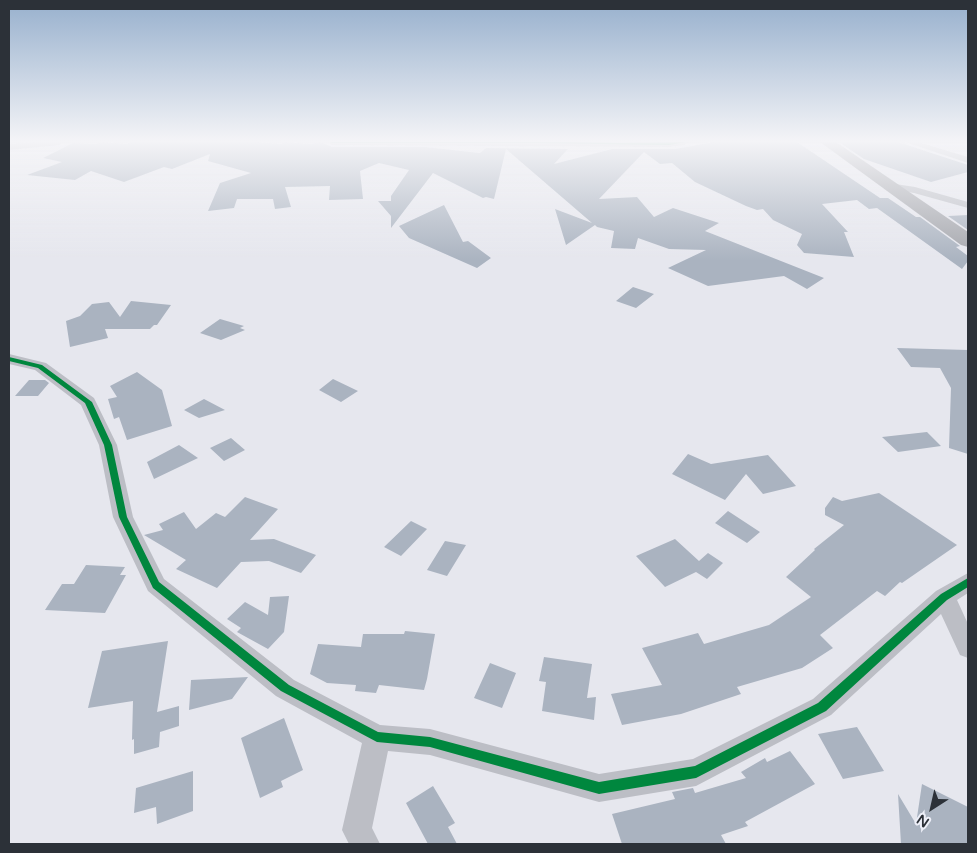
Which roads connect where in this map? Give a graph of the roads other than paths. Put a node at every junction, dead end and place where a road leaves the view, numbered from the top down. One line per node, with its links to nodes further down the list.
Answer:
1 (883, 182): 2 (highway)
2 (889, 186): 3 (street); 4 (highway)
3 (968, 205)
4 (968, 241)
5 (9, 359): 9 (street)
6 (968, 582): 7 (street)
7 (944, 598): 8 (street); 9 (street)
8 (968, 648)
9 (377, 737): 10 (street)
10 (365, 844)

